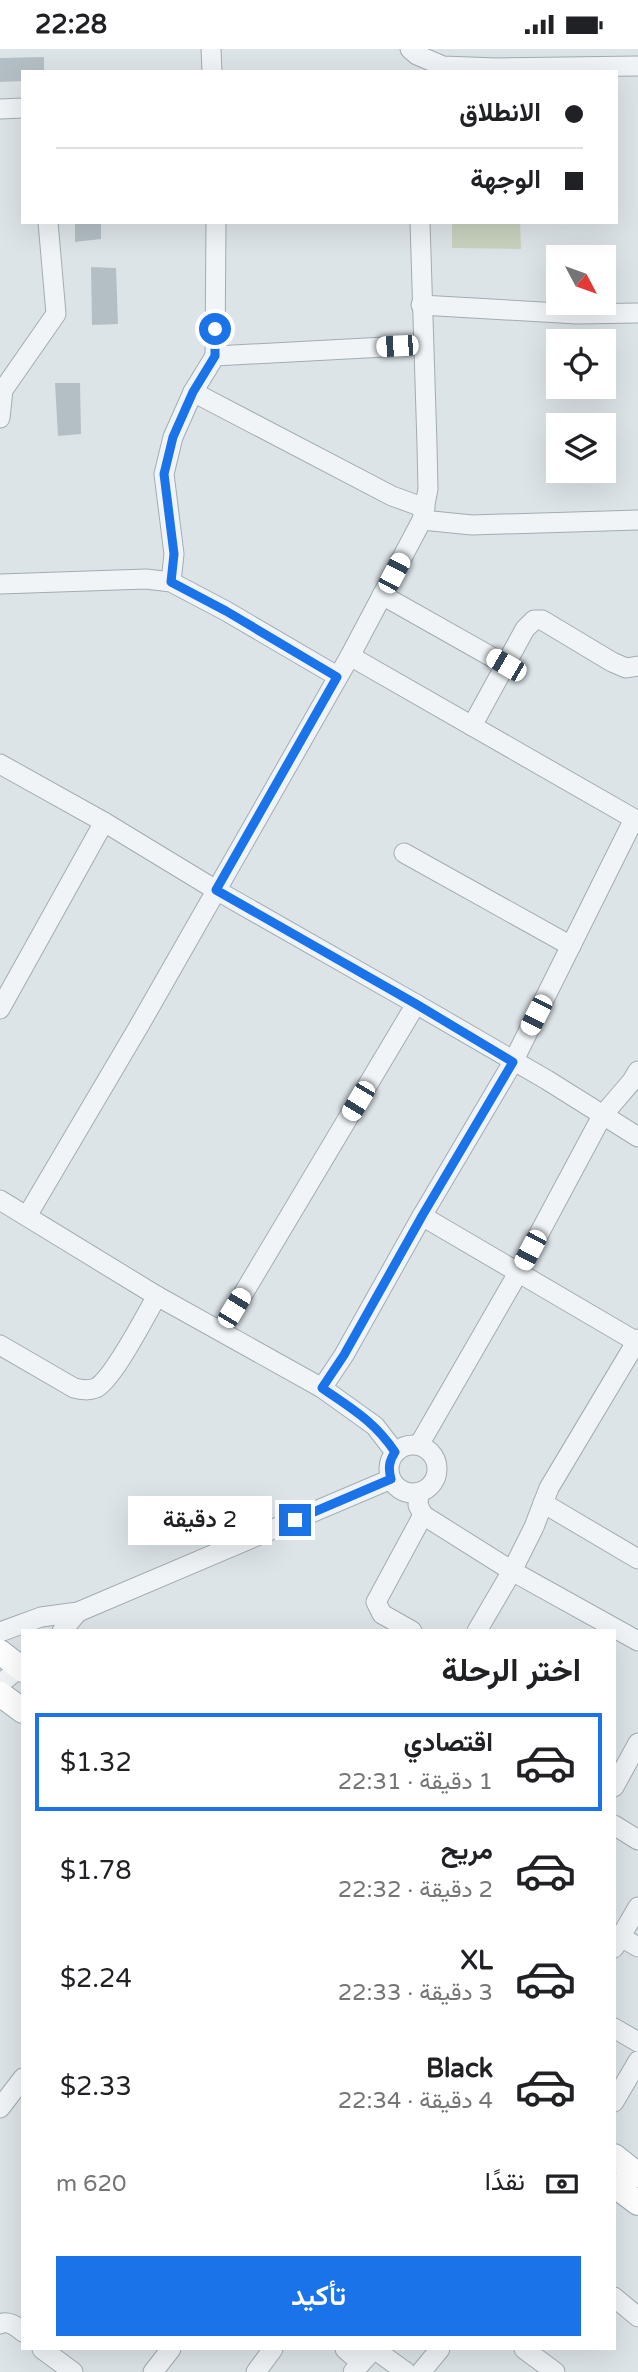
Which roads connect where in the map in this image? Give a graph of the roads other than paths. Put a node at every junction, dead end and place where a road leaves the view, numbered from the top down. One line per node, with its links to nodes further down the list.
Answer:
1 (211, 49): 4 (street)
2 (415, 56): 3 (street)
3 (638, 66)
4 (212, 70)
5 (21, 108): 6 (street)
6 (0, 109)
7 (48, 224): 15 (street)
8 (216, 224): 13 (street)
9 (420, 224): 10 (street)
10 (421, 305): 11 (street); 12 (street)
11 (638, 313)
12 (422, 345): 13 (street); 16 (street)
13 (215, 356): 14 (street)
14 (193, 392): 16 (street); 18 (street)
15 (0, 418)
16 (424, 514): 17 (street); 20 (street)
17 (638, 520)
18 (171, 582): 19 (street); 24 (street)
19 (0, 584)
20 (382, 595): 21 (street); 22 (street)
21 (350, 656): 24 (street); 25 (street)
22 (506, 665): 23 (street); 25 (street)
23 (634, 670)
24 (337, 677): 30 (street)
25 (472, 726): 27 (street)
26 (0, 764): 28 (street)
27 (636, 820): 31 (street)
28 (104, 822): 30 (street); 33 (street)
29 (404, 853): 31 (street)
30 (216, 890): 32 (street); 39 (street)
31 (571, 946): 34 (street)
32 (416, 1004): 34 (street); 43 (street)
33 (0, 1009)
34 (513, 1062): 36 (street); 40 (street)
35 (638, 1070): 36 (street)
36 (602, 1116): 37 (street); 41 (street)
37 (638, 1137)
38 (0, 1201): 39 (street)
39 (26, 1216): 42 (street)
40 (422, 1216): 41 (street); 46 (street)
41 (518, 1273): 44 (street); 47 (street)
42 (158, 1296): 43 (street); 45 (street)
43 (220, 1331): 46 (street)
44 (637, 1341): 51 (street)
45 (0, 1345)
46 (322, 1388): 48 (street)
47 (419, 1445): 48 (street); 50 (street)
48 (395, 1452): 49 (street)
49 (391, 1479): 50 (street); 55 (street)
50 (419, 1492): 52 (street)
51 (543, 1503): 53 (street); 54 (street)
52 (423, 1515): 54 (street); 57 (street)
53 (638, 1559)
54 (512, 1571): 58 (street); 60 (street)
55 (78, 1612): 56 (street); 59 (street)
56 (64, 1629)
57 (408, 1629)
58 (478, 1629)
59 (0, 1632)
60 (638, 1641)
61 (0, 1652): 62 (main road)
62 (21, 1667)
63 (21, 1669): 64 (street)
64 (0, 1684)
65 (0, 1694): 66 (main road)
66 (21, 1710)
67 (627, 1752): 68 (street)
68 (616, 1782)
69 (616, 1826): 70 (street)
70 (638, 1840)
71 (638, 1907): 72 (street)
72 (624, 1944)
73 (616, 2029): 74 (street)
74 (638, 2042)
75 (638, 2061): 77 (street)
76 (21, 2081): 78 (street)
77 (616, 2099)
78 (0, 2108)
79 (616, 2158): 80 (main road)
80 (638, 2175)
81 (616, 2186): 82 (main road)
82 (638, 2203)
83 (616, 2299): 84 (street)
84 (638, 2317)
85 (0, 2324): 86 (street)
86 (21, 2331)
87 (43, 2350): 94 (street)
88 (170, 2350): 95 (street)
89 (272, 2350): 96 (street)
90 (347, 2350): 93 (street)
91 (439, 2350): 98 (street)
92 (525, 2350): 99 (street)
93 (365, 2358): 97 (street)
94 (73, 2372)
95 (153, 2372)
96 (256, 2372)
97 (406, 2372)
98 (421, 2372)
99 (555, 2372)

